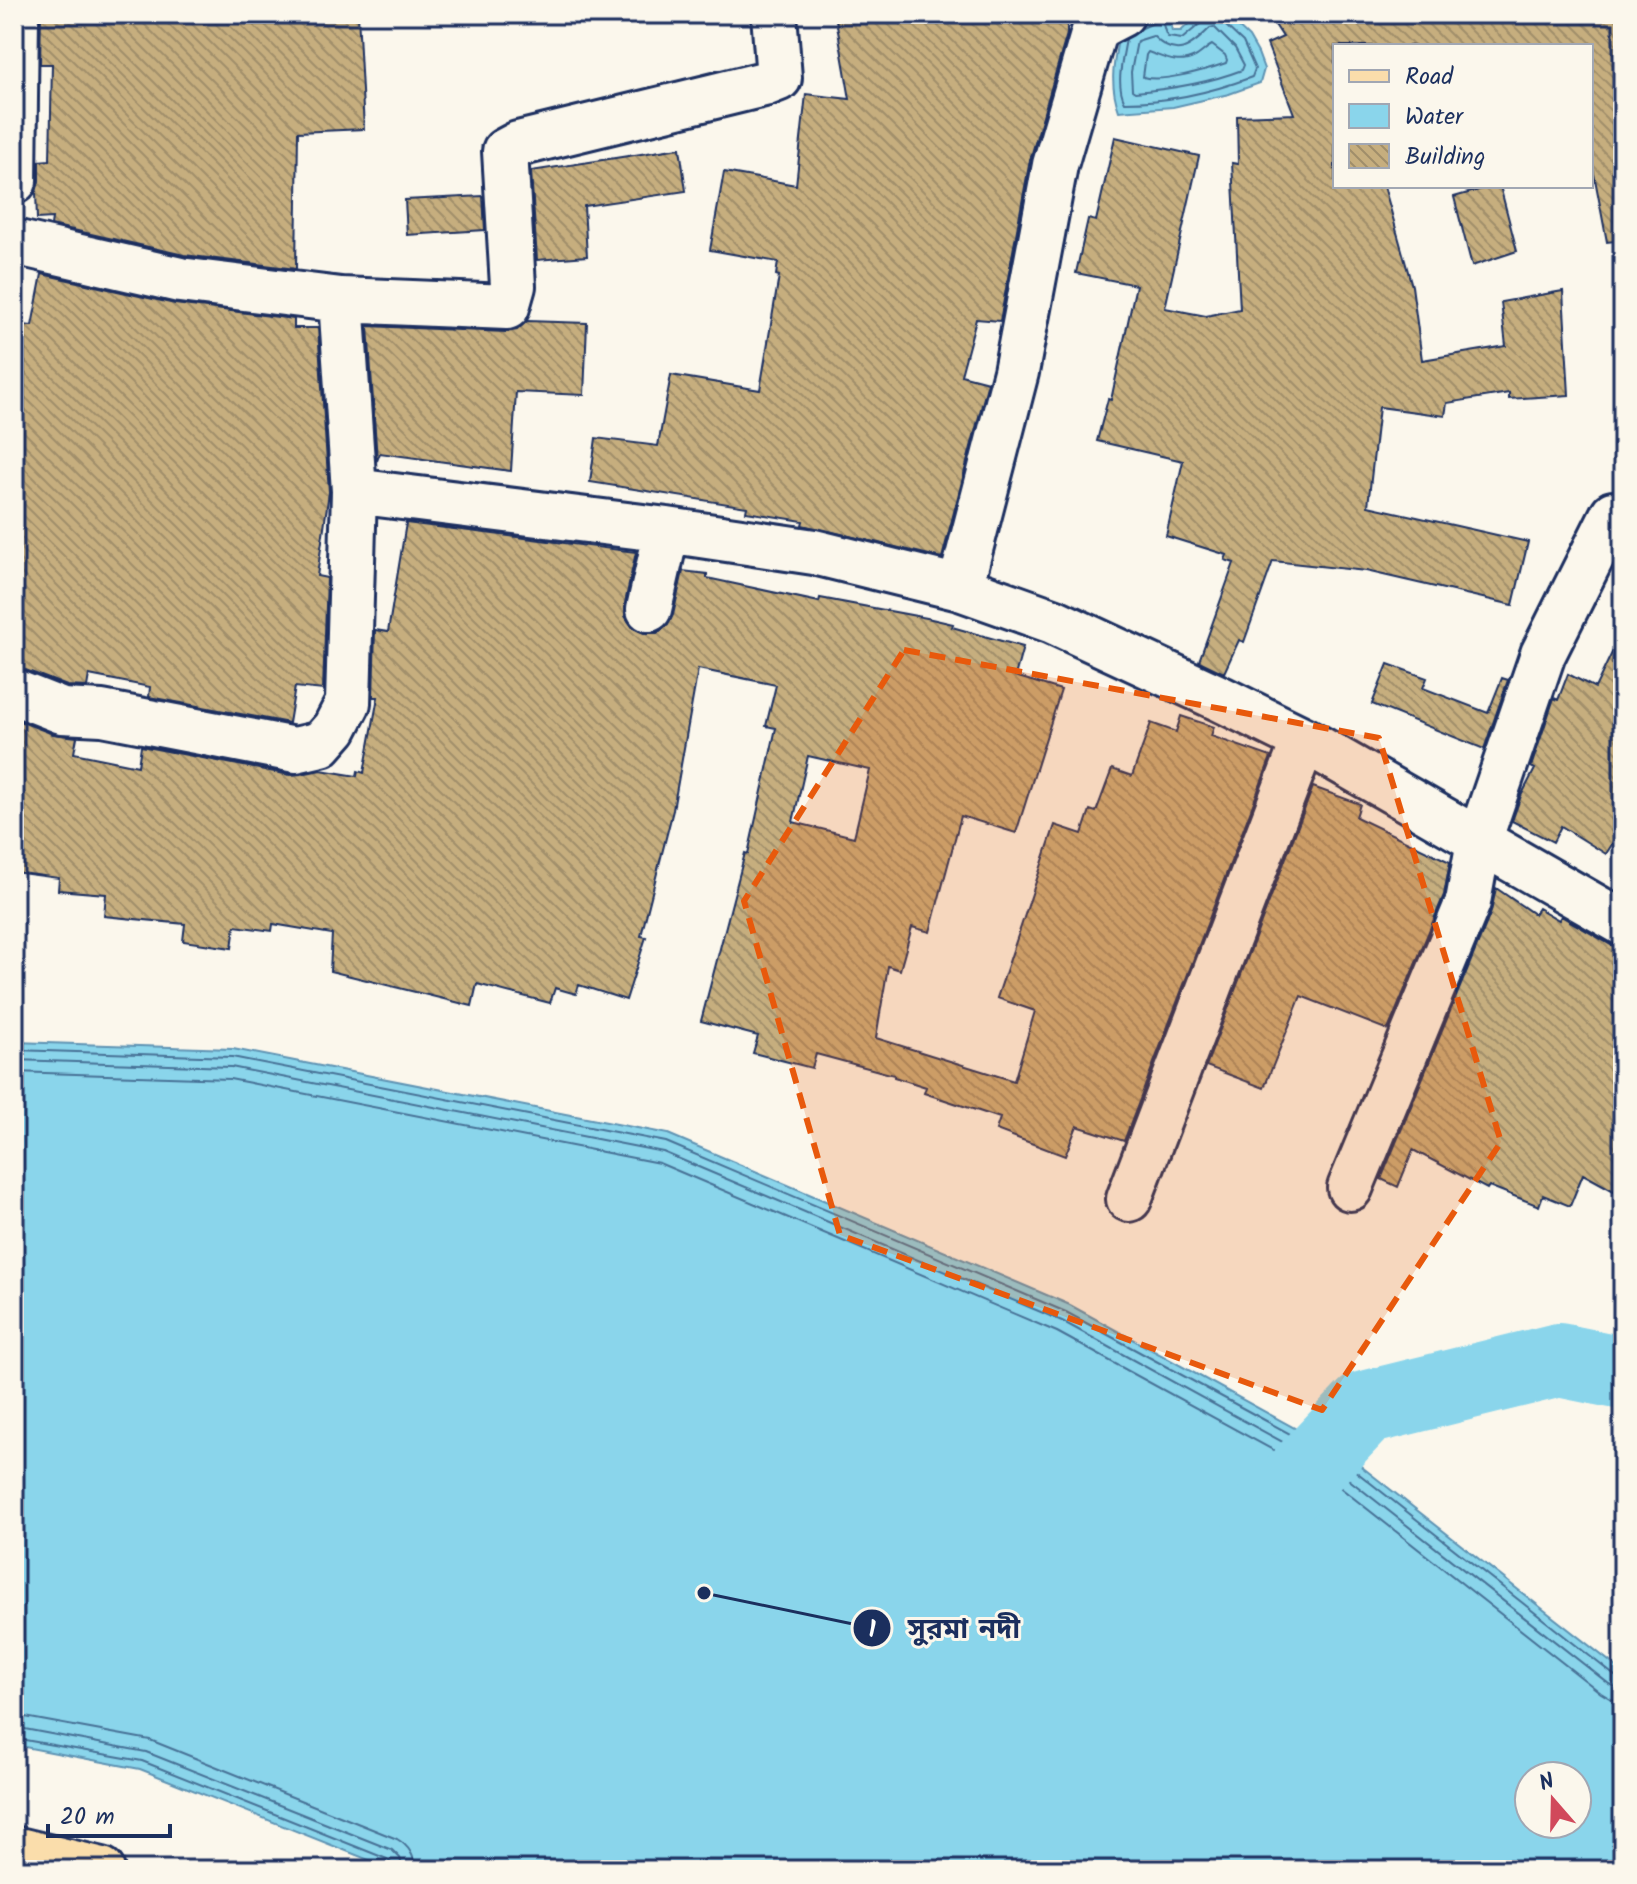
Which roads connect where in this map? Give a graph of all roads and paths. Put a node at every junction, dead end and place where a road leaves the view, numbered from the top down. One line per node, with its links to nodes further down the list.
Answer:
1 (16, 14): 4 (street)
2 (774, 14): 6 (street)
3 (1102, 19): 10 (street)
4 (14, 181)
5 (14, 242): 6 (street)
6 (341, 300): 7 (street)
7 (354, 491): 9 (street); 12 (street)
8 (1623, 514): 14 (street)
9 (667, 530): 10 (street); 11 (street)
10 (960, 588): 13 (street)
11 (649, 609)
12 (14, 692)
13 (1304, 740): 14 (street); 17 (street)
14 (1479, 841): 15 (street); 16 (street)
15 (1623, 923)
16 (1350, 1188)
17 (1129, 1199)
18 (14, 1849): 19 (main road)
19 (102, 1870)

